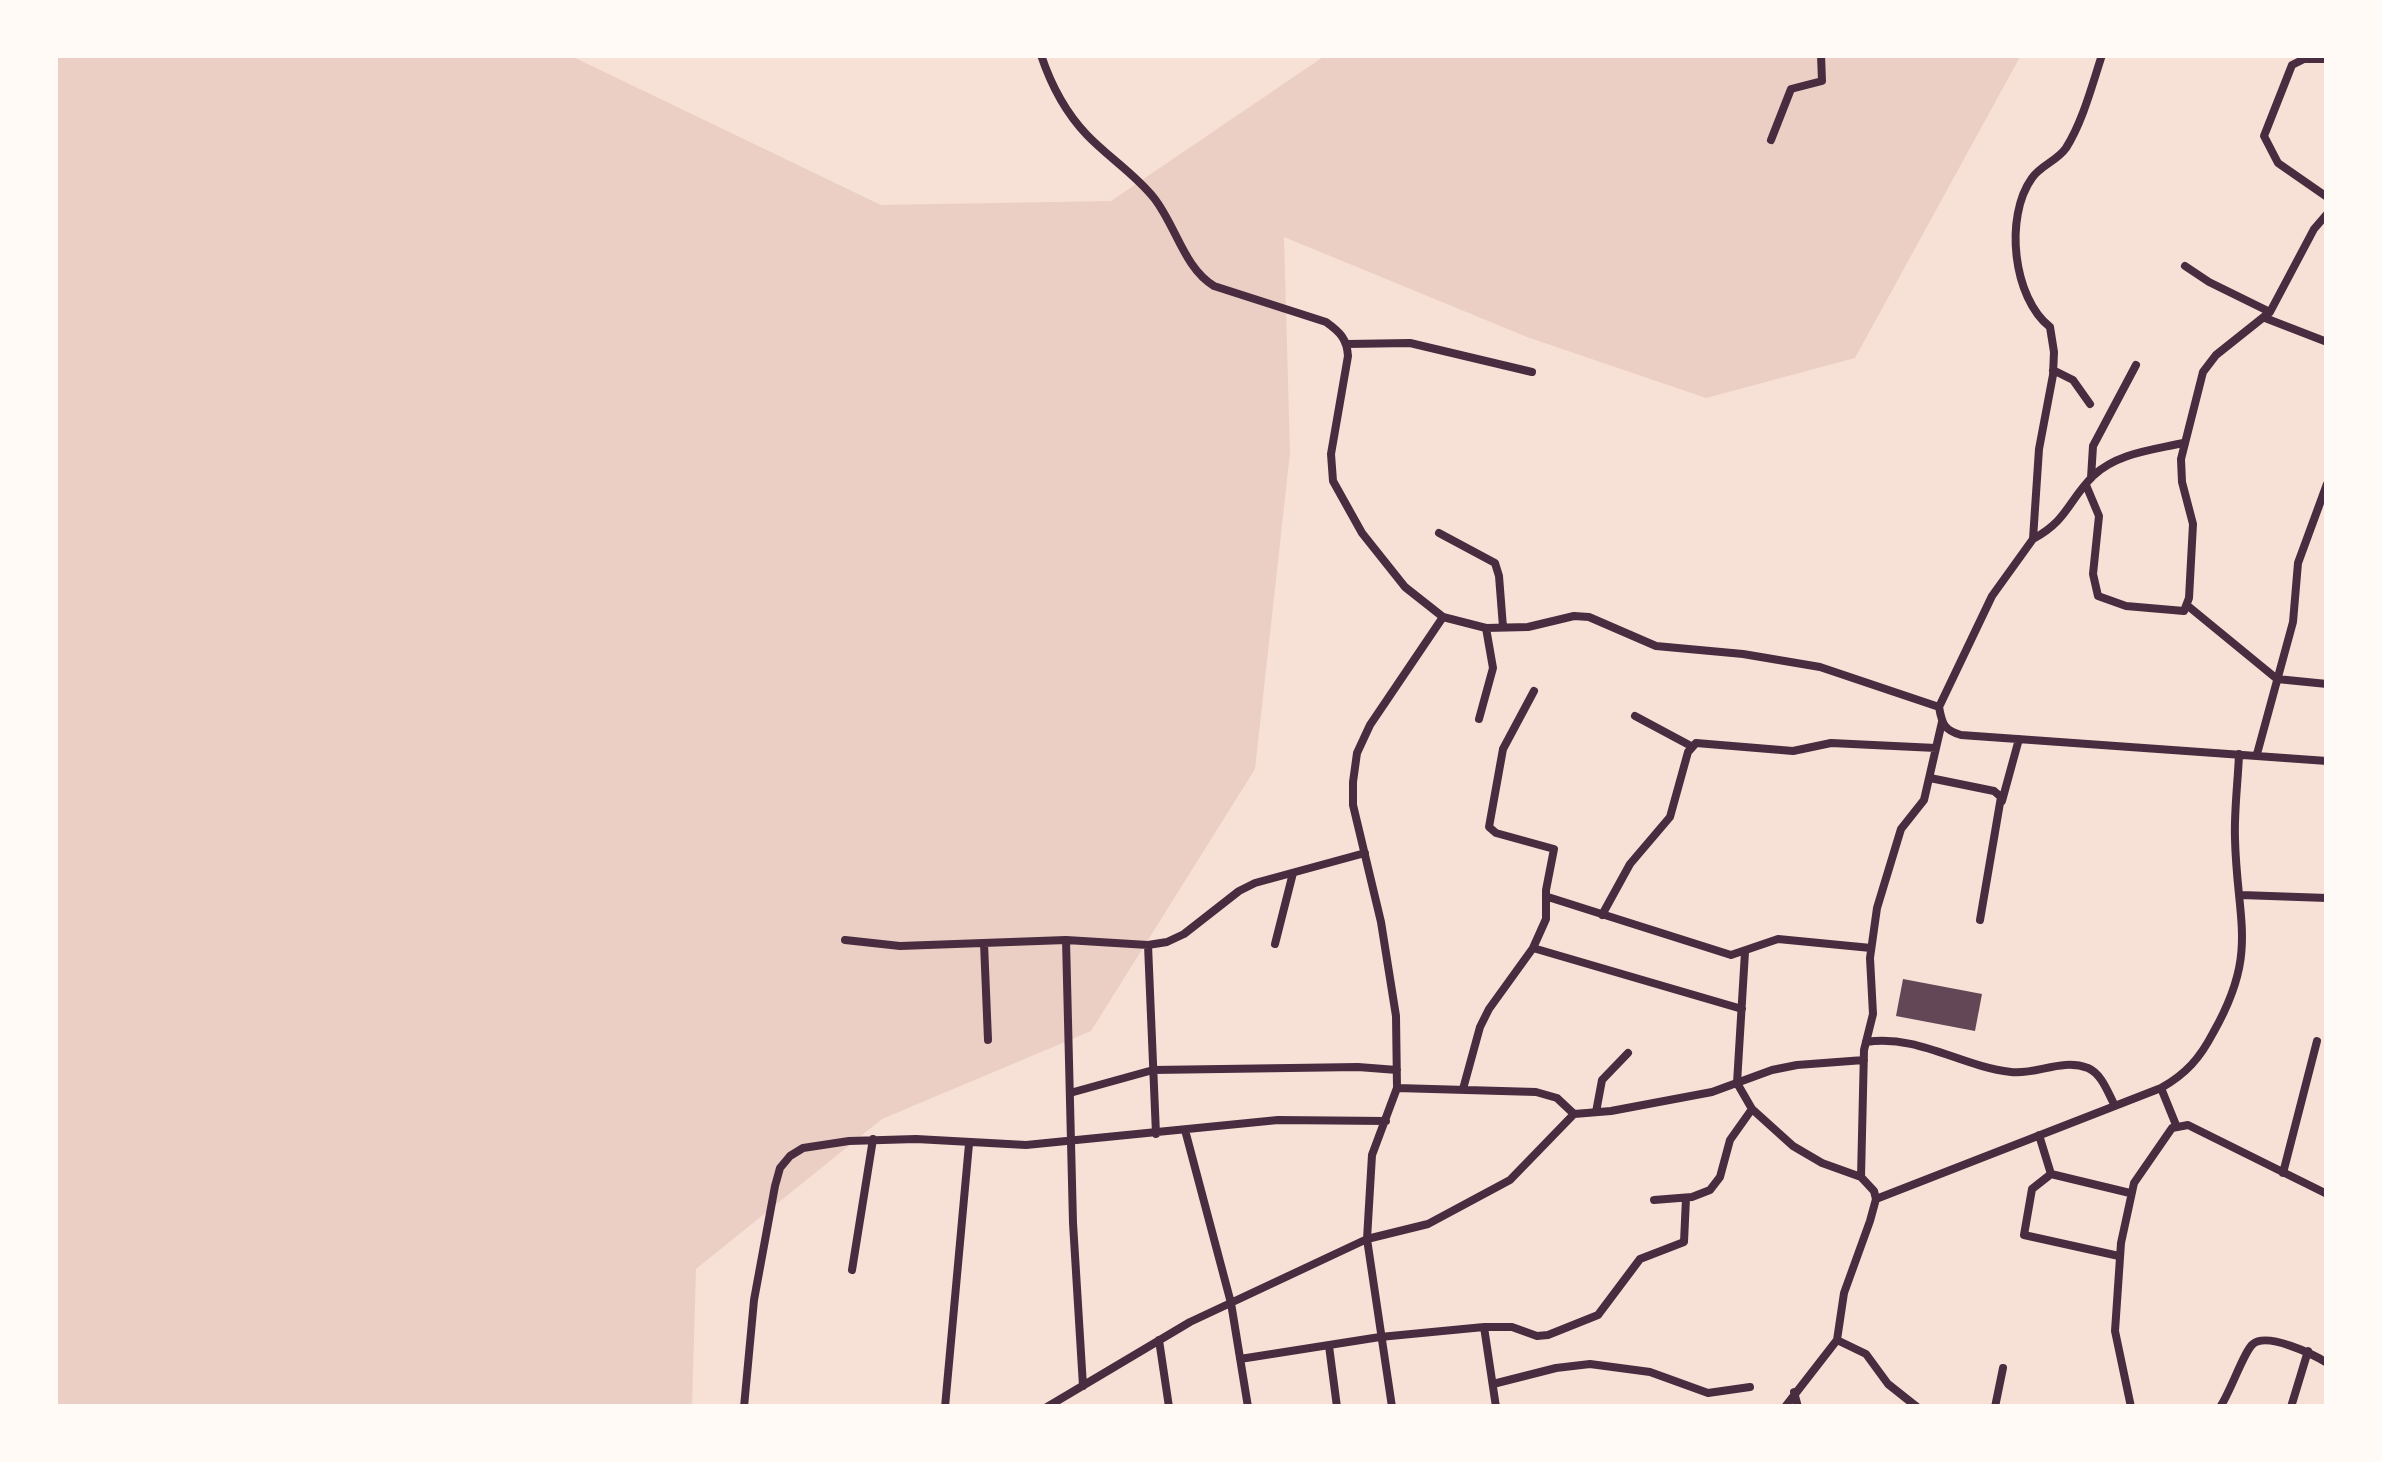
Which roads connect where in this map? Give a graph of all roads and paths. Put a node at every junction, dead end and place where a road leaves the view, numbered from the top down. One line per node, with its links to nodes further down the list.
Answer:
1 (1041, 55): 11 (street)
2 (1821, 55): 5 (street)
3 (2102, 55): 13 (street)
4 (2327, 58): 6 (street)
5 (1771, 140)
6 (2327, 197)
7 (2327, 214): 9 (street)
8 (2184, 266): 9 (street)
9 (2267, 315): 10 (street); 16 (street)
10 (2327, 342)
11 (1347, 344): 14 (street); 22 (street)
12 (2136, 365): 17 (street)
13 (2053, 370): 15 (street); 20 (street)
14 (1532, 372)
15 (2090, 404)
16 (2183, 444): 17 (street); 21 (street)
17 (2088, 482): 20 (street); 21 (street)
18 (2327, 484): 25 (street)
19 (1439, 533): 23 (street)
20 (2033, 540): 28 (street)
21 (2188, 606): 25 (street)
22 (1444, 617): 24 (street); 40 (street)
23 (1503, 627): 24 (street); 28 (street)
24 (1486, 628): 30 (street)
25 (2278, 679): 26 (street); 36 (street)
26 (2327, 684)
27 (1534, 691): 43 (street)
28 (1939, 708): 31 (street)
29 (1635, 716): 33 (street)
30 (1478, 720)
31 (1942, 722): 32 (street); 34 (street)
32 (2019, 739): 35 (street); 39 (street)
33 (1690, 746): 34 (street); 45 (street)
34 (1936, 748): 38 (street)
35 (2240, 754): 36 (street); 42 (street)
36 (2257, 754): 37 (street)
37 (2327, 761)
38 (1930, 778): 39 (street); 53 (street)
39 (2002, 801): 46 (street)
40 (1365, 853): 41 (street); 62 (street)
41 (1293, 873): 50 (street); 51 (street)
42 (2241, 896): 44 (street); 65 (street)
43 (1548, 897): 45 (street); 52 (street)
44 (2327, 898)
45 (1602, 914): 54 (street)
46 (1980, 920)
47 (845, 940): 49 (street)
48 (1066, 940): 49 (street); 51 (street); 67 (street)
49 (984, 944): 56 (street)
50 (1275, 944)
51 (1148, 946): 61 (street)
52 (1534, 948): 55 (street); 66 (street)
53 (1871, 948): 54 (street); 58 (street)
54 (1745, 952): 55 (street)
55 (1742, 1009): 63 (street)
56 (988, 1040)
57 (2317, 1040): 80 (street)
58 (1866, 1042): 60 (street); 68 (street)
59 (1628, 1053): 70 (street)
60 (1864, 1060): 63 (street); 82 (street)
61 (1153, 1070): 62 (street); 67 (street); 75 (street)
62 (1397, 1070): 64 (street)
63 (1737, 1083): 69 (street); 70 (street)
64 (1397, 1088): 66 (street); 72 (street)
65 (2161, 1088): 68 (street); 73 (street)
66 (1464, 1089): 71 (street)
67 (1070, 1093): 78 (street)
68 (2115, 1106): 76 (street)
69 (1752, 1110): 82 (street); 85 (street)
70 (1596, 1112): 71 (street)
71 (1574, 1114): 88 (street)
72 (1386, 1121): 74 (street); 88 (street)
73 (2176, 1126): 80 (street); 83 (street)
74 (1185, 1130): 75 (street); 91 (street)
75 (1156, 1134): 78 (street)
76 (2039, 1135): 81 (street); 86 (street)
77 (873, 1139): 79 (street); 90 (street); 107 (street)
78 (1072, 1142): 79 (street); 102 (street)
79 (970, 1144): 108 (street)
80 (2283, 1173): 84 (street)
81 (2051, 1174): 83 (street); 89 (street)
82 (1860, 1177): 86 (street)
83 (2130, 1193): 89 (street)
84 (2327, 1194)
85 (1686, 1198): 87 (street); 92 (street)
86 (1876, 1199): 95 (street)
87 (1654, 1200)
88 (1367, 1239): 91 (street); 93 (street)
89 (2119, 1256): 119 (street)
90 (852, 1270)
91 (1232, 1303): 94 (street); 98 (street)
92 (1484, 1327): 93 (street); 101 (street)
93 (1380, 1337): 96 (street); 113 (street)
94 (1159, 1340): 102 (street); 110 (street)
95 (1837, 1340): 104 (street); 117 (street)
96 (1330, 1346): 98 (street); 112 (street)
97 (2308, 1351): 99 (street); 120 (street); 121 (street)
98 (1240, 1360): 111 (street)
99 (2327, 1362)
100 (2002, 1368): 118 (street)
101 (1493, 1384): 105 (street); 114 (street)
102 (1082, 1386): 109 (street)
103 (1750, 1387): 105 (street)
104 (1794, 1392): 115 (street); 116 (street)
105 (1715, 1394): 106 (street)
106 (1708, 1406)
107 (744, 1407)
108 (945, 1407)
109 (1047, 1407)
110 (1168, 1407)
111 (1248, 1407)
112 (1337, 1407)
113 (1392, 1407)
114 (1496, 1407)
115 (1784, 1407)
116 (1798, 1407)
117 (1917, 1407)
118 (1995, 1407)
119 (2131, 1407)
120 (2220, 1407)
121 (2291, 1407)

